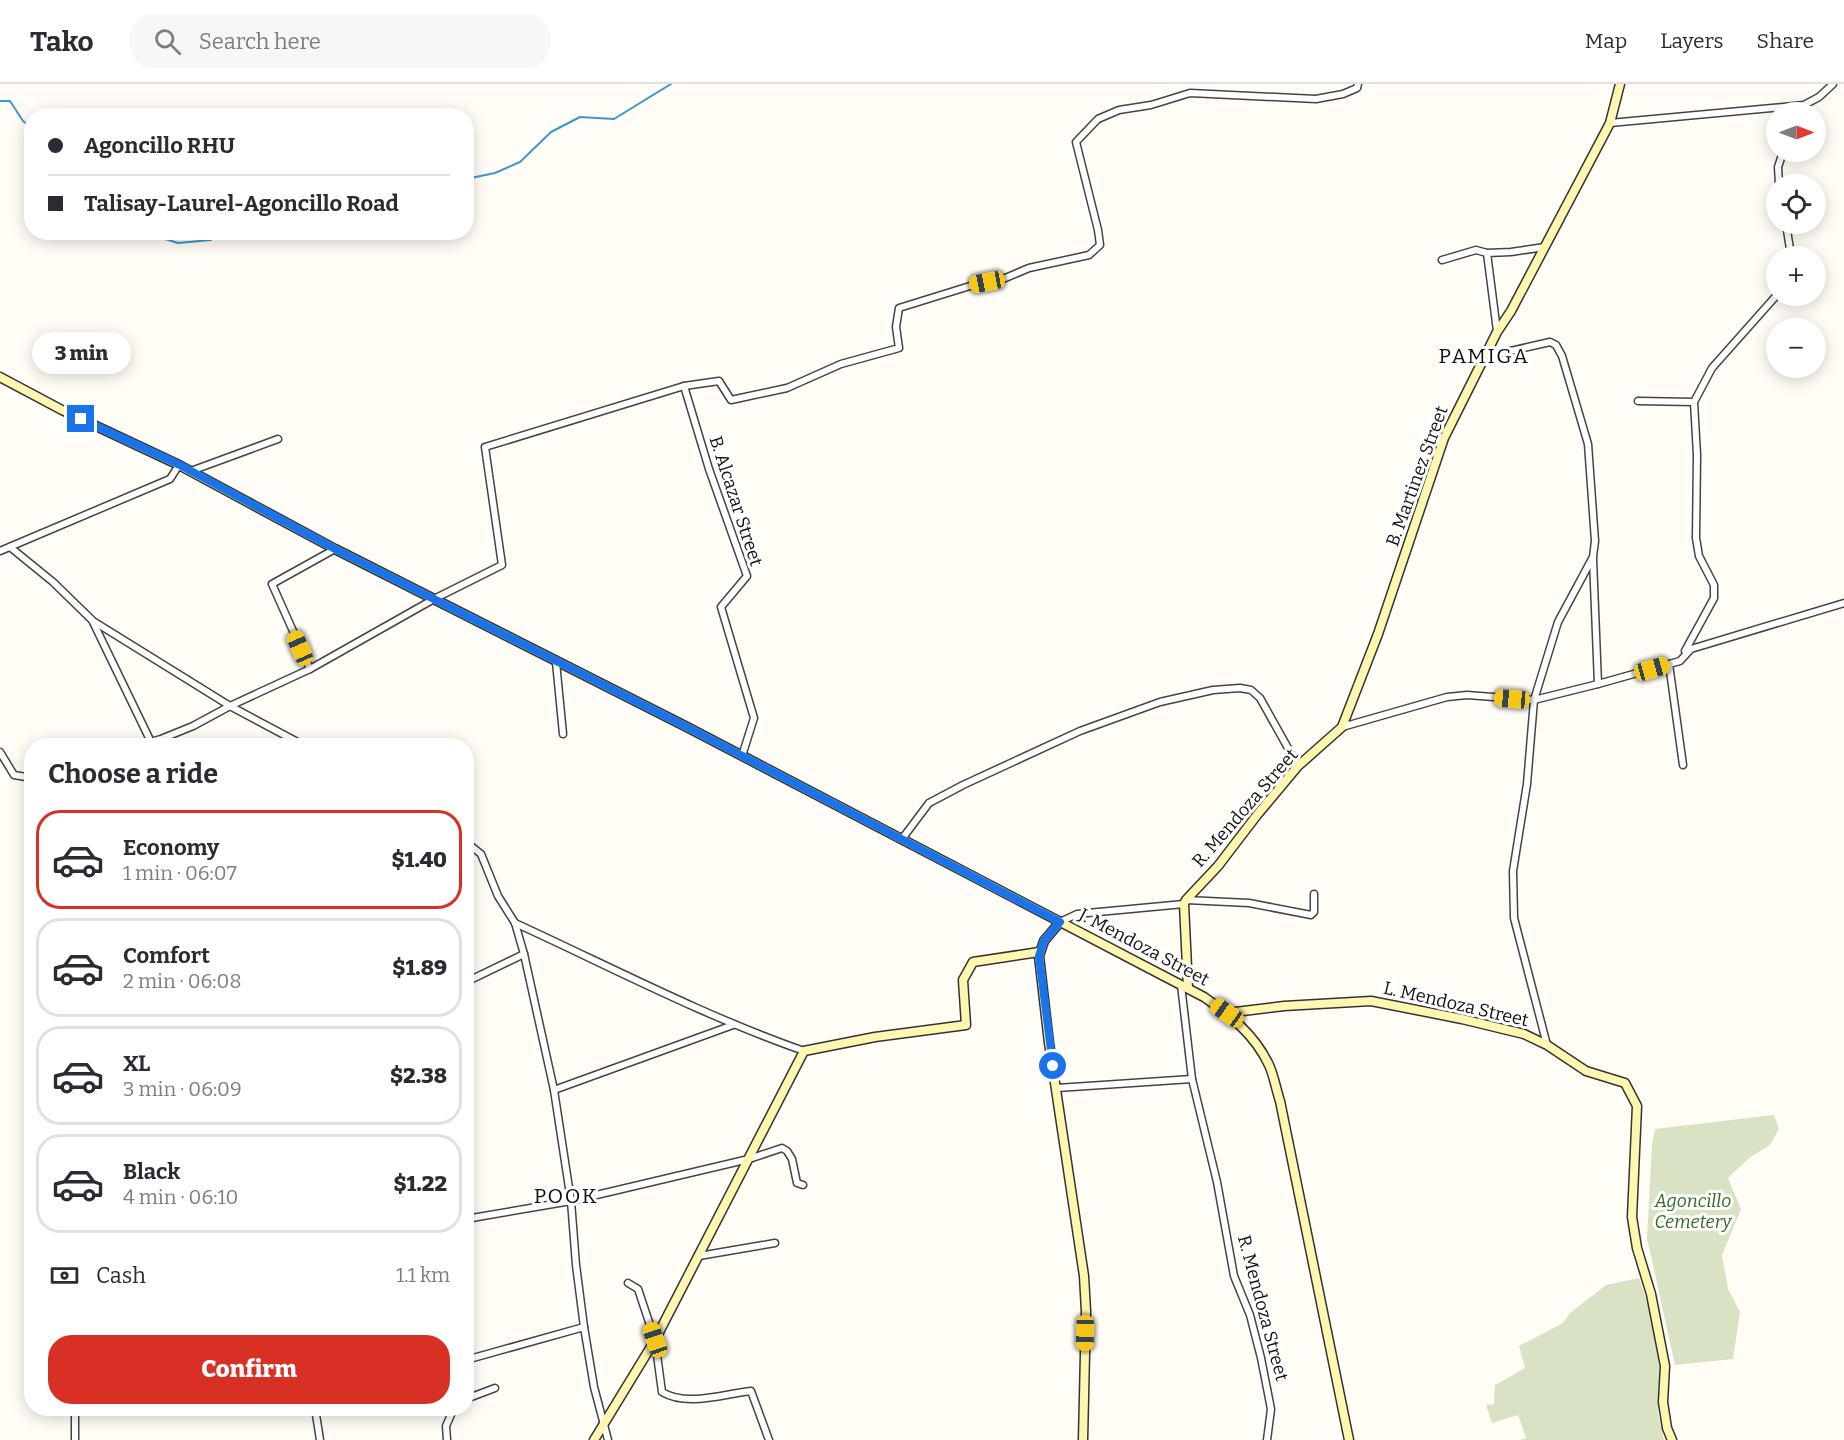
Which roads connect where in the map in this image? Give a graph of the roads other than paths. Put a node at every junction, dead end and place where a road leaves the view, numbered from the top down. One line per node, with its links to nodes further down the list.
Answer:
1 (1358, 84): 14 (street)
2 (1620, 84): 6 (street, B. Martinez Street)
3 (1833, 84): 4 (street)
4 (1810, 102)
5 (1766, 109): 6 (street)
6 (1610, 123): 7 (street, B. Martinez Street)
7 (1545, 248): 8 (street); 11 (street, B. Martinez Street)
8 (1487, 253): 9 (street); 11 (street)
9 (1442, 260)
10 (1767, 306): 16 (street)
11 (1497, 332): 12 (street, B. Martinez Street)
12 (1484, 357): 23 (street); 34 (street, B. Martinez Street)
13 (0, 377): 18 (street, J. Mendoza Street)
14 (684, 386): 24 (street); 41 (street, B. Alcazar Street)
15 (1638, 401): 16 (street)
16 (1694, 402): 27 (street)
17 (278, 439): 19 (street)
18 (180, 465): 19 (street, J. Mendoza Street); 20 (street)
19 (191, 471): 21 (street, J. Mendoza Street)
20 (10, 547): 22 (street); 26 (street)
21 (335, 549): 24 (street, J. Mendoza Street); 30 (street)
22 (0, 551)
23 (1593, 557): 31 (street); 32 (street)
24 (434, 599): 28 (street, J. Mendoza Street); 30 (street)
25 (1844, 603): 27 (street)
26 (93, 621): 33 (street); 37 (street)
27 (1680, 661): 29 (street)
28 (556, 662): 35 (street); 41 (street, J. Mendoza Street)
29 (1669, 664): 31 (street); 42 (street)
30 (310, 669): 33 (street)
31 (1598, 684): 32 (street)
32 (1534, 700): 34 (street); 57 (street)
33 (230, 706): 36 (street); 38 (street)
34 (1342, 727): 43 (street, R. Mendoza Street)
35 (563, 734)
36 (290, 736): 39 (street)
37 (149, 738)
38 (162, 738)
39 (293, 738)
40 (0, 752): 44 (street)
41 (742, 756): 45 (street, J. Mendoza Street)
42 (1683, 765)
43 (1298, 766): 45 (street); 48 (street, R. Mendoza Street)
44 (24, 777)
45 (902, 839): 49 (street, J. Mendoza Street)
46 (474, 848): 50 (street)
47 (1314, 894): 48 (street)
48 (1185, 902): 49 (street); 54 (street, R. Mendoza Street)
49 (1060, 922): 51 (street); 54 (street, J. Mendoza Street)
50 (515, 923): 52 (street); 56 (street)
51 (1039, 952): 58 (street); 60 (street)
52 (524, 954): 53 (street); 61 (street)
53 (474, 978)
54 (1185, 987): 55 (street, J. Mendoza Street); 59 (street, R. Mendoza Street)
55 (1227, 1013): 57 (street, L. Mendoza Street); 86 (street, J. Mendoza Street)
56 (733, 1025): 58 (street); 61 (street)
57 (1546, 1045): 87 (street, L. Mendoza Street)
58 (804, 1051): 62 (street)
59 (1192, 1079): 60 (street); 85 (street, R. Mendoza Street)
60 (1057, 1088): 84 (street)
61 (554, 1090): 64 (street)
62 (749, 1159): 63 (street); 64 (street); 67 (street)
63 (803, 1185)
64 (571, 1201): 65 (street); 69 (street)
65 (474, 1218)
66 (775, 1243): 67 (street)
67 (699, 1256): 70 (street)
68 (628, 1283): 70 (street)
69 (584, 1328): 71 (street); 77 (street)
70 (655, 1340): 77 (street); 83 (street)
71 (474, 1358)
72 (495, 1388): 73 (street)
73 (474, 1396)
74 (75, 1416): 78 (street)
75 (316, 1416): 79 (street)
76 (450, 1416): 80 (street)
77 (602, 1424): 81 (street); 82 (street)
78 (75, 1440)
79 (320, 1440)
80 (447, 1440)
81 (594, 1440)
82 (608, 1440)
83 (770, 1440)
84 (1083, 1440)
85 (1267, 1440)
86 (1349, 1440)
87 (1672, 1440)

